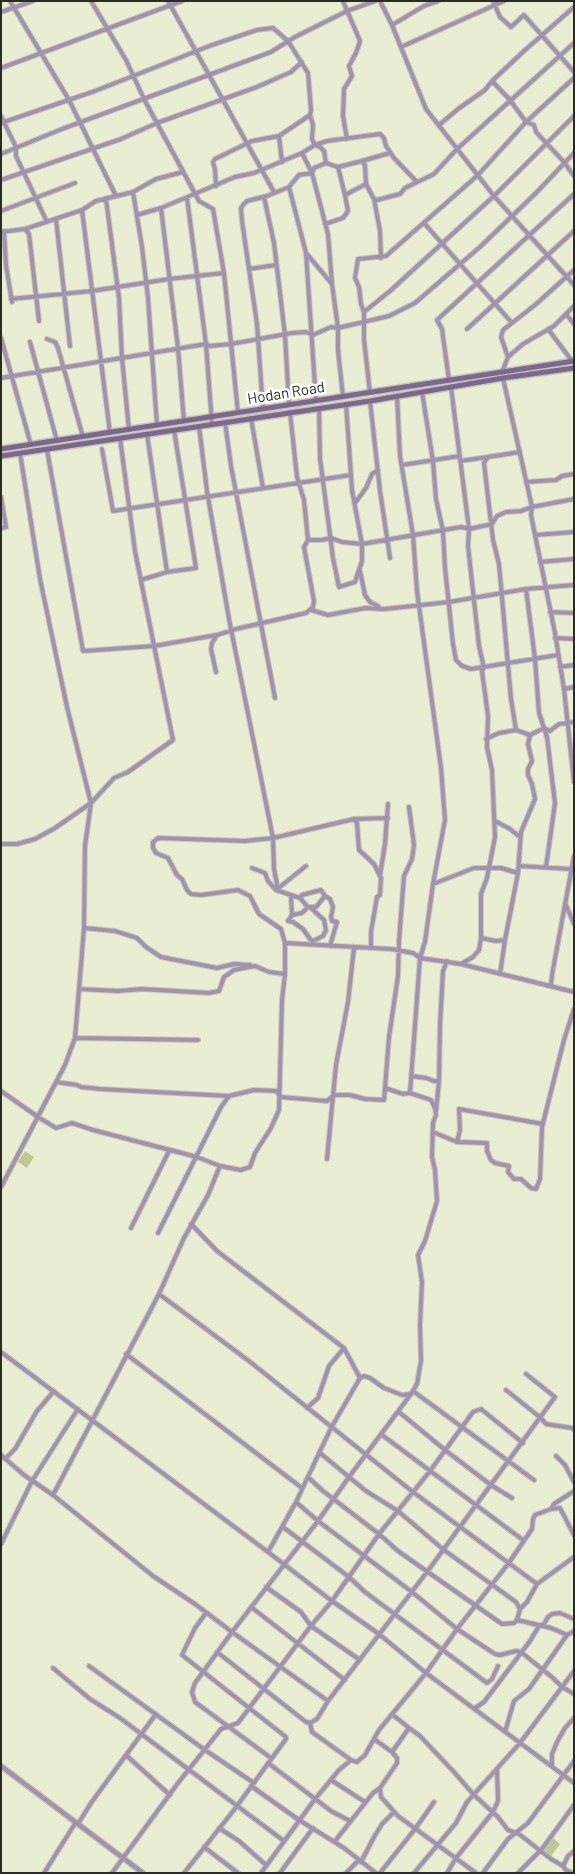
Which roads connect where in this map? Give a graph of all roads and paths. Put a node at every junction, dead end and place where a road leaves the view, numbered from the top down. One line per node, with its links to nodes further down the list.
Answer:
1 (10, 1): 16 (street)
2 (33, 1): 16 (street)
3 (90, 1): 20 (street)
4 (168, 1): 13 (street)
5 (182, 1): 13 (street)
6 (343, 1): 17 (street)
7 (375, 1): 17 (street)
8 (380, 1): 19 (street)
9 (422, 1): 14 (street)
10 (438, 1): 14 (street)
11 (504, 1): 12 (street)
12 (494, 4): 21 (street); 24 (street)
13 (171, 6): 20 (street); 25 (street)
14 (424, 6): 19 (street)
15 (574, 7): 21 (street)
16 (15, 8): 18 (street); 26 (street)
17 (347, 11): 22 (street); 48 (street)
18 (1, 12)
19 (392, 25): 24 (street)
20 (108, 29): 26 (street); 31 (street)
21 (543, 36): 27 (street); 34 (street)
22 (288, 41): 25 (street); 28 (street); 32 (street)
23 (574, 43): 27 (street)
24 (401, 47): 46 (street)
25 (195, 52): 31 (street); 32 (street)
26 (41, 54): 29 (street); 37 (street)
27 (560, 55): 30 (street); 38 (street)
28 (302, 62): 36 (street); 39 (street)
29 (1, 68)
30 (574, 72)
31 (133, 74): 35 (street); 37 (street)
32 (208, 74): 35 (street); 36 (street)
33 (574, 78): 44 (street)
34 (492, 81): 38 (street); 46 (street)
35 (144, 99): 43 (street); 45 (street)
36 (222, 99): 45 (street); 50 (street)
37 (69, 100): 42 (street); 43 (street)
38 (510, 100): 44 (street); 54 (street)
39 (310, 115): 47 (street); 51 (street)
40 (1, 116): 42 (street)
41 (574, 116): 49 (street)
42 (3, 122): 52 (street)
43 (80, 122): 52 (street); 53 (street)
44 (526, 122): 49 (street); 68 (street)
45 (156, 123): 53 (street); 65 (street)
46 (439, 125): 54 (street)
47 (278, 136): 50 (street); 59 (street)
48 (347, 138): 51 (street); 56 (street)
49 (546, 143): 62 (street); 82 (street)
50 (247, 144): 64 (street); 74 (street)
51 (315, 145): 55 (street); 60 (street)
52 (16, 147): 58 (street); 66 (street)
53 (93, 148): 66 (street); 81 (street)
54 (457, 149): 68 (street); 71 (street)
55 (302, 153): 59 (street); 67 (street)
56 (390, 153): 61 (street); 71 (street)
57 (574, 153): 62 (street)
58 (1, 154)
59 (282, 162): 64 (street)
60 (326, 162): 63 (street); 67 (street)
61 (362, 162): 63 (street); 73 (street)
62 (564, 162): 69 (street); 92 (street)
63 (338, 167): 78 (street)
64 (262, 170): 74 (street); 77 (street)
65 (182, 172): 76 (street); 80 (street)
66 (25, 173): 70 (street); 84 (street)
67 (312, 173): 75 (street); 96 (street)
68 (478, 175): 82 (street); 95 (street)
69 (574, 176)
70 (1, 180)
71 (417, 182): 86 (street)
72 (75, 183): 84 (street)
73 (366, 184): 78 (street); 86 (street)
74 (216, 186): 80 (street)
75 (289, 187): 77 (street); 102 (street)
76 (133, 192): 81 (street); 91 (street)
77 (274, 192): 83 (street)
78 (345, 194): 96 (street)
79 (574, 194): 100 (street)
80 (196, 195): 85 (street); 109 (street)
81 (116, 196): 87 (street)
82 (494, 196): 92 (street); 101 (street)
83 (264, 197): 105 (street); 107 (street)
84 (37, 198): 90 (street); 94 (street)
85 (187, 198): 88 (street); 110 (street)
86 (374, 199): 104 (street)
87 (106, 200): 89 (street); 117 (street)
88 (162, 208): 91 (street); 112 (street)
89 (82, 210): 93 (street); 118 (street)
90 (1, 211)
91 (137, 215): 113 (street)
92 (512, 216): 100 (street); 106 (street)
93 (56, 219): 94 (street); 119 (street)
94 (47, 222): 97 (street)
95 (424, 223): 101 (street); 104 (street)
96 (325, 224): 115 (street)
97 (26, 229): 98 (street); 120 (street)
98 (3, 231): 120 (street)
99 (574, 231): 103 (street)
100 (530, 235): 103 (street); 114 (street)
101 (441, 244): 106 (street); 123 (street)
102 (306, 253): 115 (street); 133 (street)
103 (548, 256): 111 (street); 121 (street)
104 (381, 258): 123 (street)
105 (276, 264): 107 (street); 132 (street)
106 (459, 264): 114 (street); 126 (street)
107 (249, 269): 136 (street)
108 (574, 270): 111 (street)
109 (224, 273): 110 (street); 139 (street)
110 (196, 276): 112 (street); 138 (street)
111 (566, 277): 116 (street); 127 (street)
112 (169, 279): 113 (street); 141 (street)
113 (145, 282): 117 (street); 142 (street)
114 (477, 283): 121 (street); 153 (street)
115 (332, 284): 129 (street)
116 (574, 284)
117 (118, 288): 118 (street); 144 (street)
118 (92, 291): 119 (street); 146 (street)
119 (65, 294): 120 (street); 140 (street)
120 (35, 296): 125 (street)
121 (495, 303): 127 (street); 130 (street)
122 (574, 306): 124 (street)
123 (364, 312): 126 (street)
124 (566, 314): 128 (street); 131 (street)
125 (38, 321)
126 (363, 323): 129 (street); 156 (street)
127 (512, 323): 143 (street)
128 (574, 324)
129 (338, 328): 133 (street); 158 (street)
130 (467, 329)
131 (548, 329): 143 (street); 145 (street)
132 (285, 335): 133 (street); 136 (street); 162 (street)
133 (313, 335): 159 (street)
134 (1, 338): 151 (street)
135 (46, 339): 147 (street)
136 (258, 339): 139 (street); 164 (street)
137 (30, 342): 149 (street)
138 (206, 344): 139 (street); 141 (street); 167 (street)
139 (232, 344): 166 (street)
140 (70, 346)
141 (178, 348): 142 (street); 169 (street)
142 (152, 354): 144 (street); 172 (street)
143 (508, 357): 150 (street)
144 (122, 358): 146 (street); 174 (street)
145 (573, 361): 150 (main road, Hodan Road)
146 (100, 362): 147 (street); 176 (street)
147 (64, 367): 149 (street); 178 (street)
148 (573, 370): 150 (main road, Hodan Road)
149 (39, 372): 151 (street); 180 (street)
150 (502, 375): 153 (main road, Hodan Road); 154 (main road, Hodan Road); 185 (street)
151 (12, 376): 152 (street); 181 (street)
152 (1, 378)
153 (449, 380): 156 (main road, Hodan Road)
154 (451, 387): 155 (main road, Hodan Road); 189 (street)
155 (422, 392): 157 (main road, Hodan Road); 190 (street)
156 (370, 393): 158 (main road, Hodan Road)
157 (397, 396): 160 (main road, Hodan Road); 191 (street)
158 (343, 397): 159 (main road, Hodan Road)
159 (316, 401): 162 (main road, Hodan Road)
160 (370, 401): 161 (main road, Hodan Road); 192 (street)
161 (346, 404): 163 (main road, Hodan Road); 194 (street)
162 (290, 405): 164 (main road, Hodan Road)
163 (318, 408): 165 (main road, Hodan Road); 195 (street)
164 (263, 409): 166 (main road, Hodan Road)
165 (290, 412): 168 (main road, Hodan Road); 197 (street)
166 (238, 413): 167 (main road, Hodan Road)
167 (211, 417): 169 (main road, Hodan Road); 171 (street)
168 (251, 418): 170 (main road, Hodan Road); 198 (street)
169 (184, 421): 172 (main road, Hodan Road)
170 (225, 422): 171 (main road, Hodan Road); 199 (street)
171 (212, 424): 173 (main road, Hodan Road)
172 (157, 425): 174 (main road, Hodan Road)
173 (199, 426): 175 (main road, Hodan Road); 201 (street)
174 (129, 430): 176 (main road, Hodan Road)
175 (174, 430): 177 (main road, Hodan Road); 203 (street)
176 (110, 433): 178 (main road, Hodan Road)
177 (147, 434): 179 (main road, Hodan Road); 205 (street)
178 (83, 437): 180 (main road, Hodan Road)
179 (120, 438): 183 (main road, Hodan Road); 207 (street)
180 (57, 441): 181 (main road, Hodan Road)
181 (31, 445): 182 (main road, Hodan Road)
182 (1, 449)
183 (47, 450): 186 (main road, Hodan Road); 241 (street)
184 (102, 450): 207 (street)
185 (520, 452): 188 (street); 196 (street)
186 (20, 453): 187 (main road, Hodan Road); 259 (street)
187 (1, 456)
188 (488, 457): 189 (street); 208 (street)
189 (460, 458): 190 (street); 210 (street)
190 (433, 461): 191 (street); 211 (street)
191 (402, 465): 213 (street)
192 (378, 470): 204 (street); 216 (street)
193 (574, 474): 196 (street)
194 (351, 476): 195 (street); 204 (street)
195 (323, 479): 197 (street); 215 (street)
196 (526, 482): 206 (street)
197 (299, 483): 198 (street); 217 (street)
198 (263, 488): 199 (street)
199 (236, 492): 201 (street); 236 (street)
200 (1, 497): 209 (street)
201 (208, 497): 203 (street); 237 (street)
202 (574, 499): 206 (street)
203 (184, 500): 205 (street); 223 (street)
204 (355, 503): 218 (street)
205 (157, 504): 207 (street); 223 (street)
206 (532, 507): 208 (street); 214 (street)
207 (129, 508): 224 (street)
208 (492, 524): 210 (street); 228 (street)
209 (1, 528)
210 (469, 529): 211 (street); 229 (street)
211 (443, 531): 213 (street); 230 (street)
212 (574, 532): 214 (street)
213 (413, 535): 216 (street); 231 (street)
214 (535, 535): 221 (street)
215 (331, 538): 217 (street); 218 (street); 222 (street)
216 (388, 538): 218 (street); 219 (street)
217 (308, 540): 233 (street)
218 (362, 544): 222 (street)
219 (390, 558)
220 (574, 559): 221 (street)
221 (540, 562): 227 (street)
222 (361, 567): 232 (street)
223 (167, 572): 224 (street)
224 (141, 580): 241 (street)
225 (574, 585): 227 (street)
226 (526, 589): 227 (street); 228 (street); 243 (street)
227 (546, 589): 234 (street)
228 (500, 594): 229 (street); 244 (street)
229 (473, 597): 230 (street); 247 (street)
230 (449, 602): 231 (street); 247 (street)
231 (419, 606): 232 (street); 277 (street)
232 (380, 609): 233 (street)
233 (311, 610): 236 (street)
234 (550, 612): 235 (street); 239 (street)
235 (574, 613)
236 (261, 624): 237 (street); 251 (street)
237 (233, 632): 238 (street); 266 (street)
238 (217, 636): 241 (street); 248 (street)
239 (555, 638): 240 (street); 242 (street)
240 (574, 639)
241 (154, 646): 259 (street)
242 (558, 655): 243 (street); 246 (street)
243 (535, 659): 244 (street); 254 (street)
244 (509, 664): 247 (street); 255 (street)
245 (574, 665): 246 (street)
246 (560, 666): 250 (street)
247 (484, 668): 257 (street)
248 (216, 672)
249 (574, 686): 250 (street)
250 (564, 689): 253 (street)
251 (275, 698)
252 (574, 722): 253 (street)
253 (568, 723): 254 (street); 258 (street)
254 (544, 728): 256 (street); 272 (street)
255 (516, 730): 256 (street); 257 (street)
256 (530, 735): 265 (street)
257 (486, 739): 264 (street)
258 (574, 782)
259 (91, 803): 267 (street); 289 (street)
260 (388, 804): 262 (street)
261 (409, 807): 298 (street)
262 (388, 818): 263 (street); 276 (street)
263 (354, 820): 266 (street); 276 (street)
264 (495, 821): 265 (street); 271 (street)
265 (520, 837): 270 (street)
266 (273, 838): 278 (street); 290 (street)
267 (1, 844)
268 (574, 856): 274 (street)
269 (306, 866): 278 (street)
270 (519, 866): 272 (street); 275 (street)
271 (490, 867): 275 (street); 277 (street); 291 (street)
272 (546, 867): 274 (street)
273 (252, 868): 278 (street)
274 (572, 869): 282 (street)
275 (518, 874): 292 (street)
276 (380, 875): 297 (street)
277 (433, 884): 299 (street)
278 (276, 890): 279 (street)
279 (291, 896): 281 (street); 286 (street)
280 (325, 896): 281 (street); 285 (street); 295 (street)
281 (300, 898): 285 (street)
282 (566, 898): 283 (street); 284 (street)
283 (574, 899)
284 (566, 903): 288 (street); 305 (street)
285 (310, 908): 286 (street); 294 (street)
286 (292, 915): 287 (street)
287 (288, 921): 290 (street); 294 (street)
288 (574, 924)
289 (84, 928): 302 (street); 306 (street)
290 (281, 928): 293 (street)
291 (481, 938): 292 (street); 301 (street)
292 (505, 940): 304 (street)
293 (285, 943): 294 (street); 303 (street)
294 (314, 943): 295 (street)
295 (330, 946): 296 (street)
296 (354, 948): 297 (street); 317 (street)
297 (371, 948): 298 (street)
298 (399, 950): 299 (street); 314 (street)
299 (420, 958): 300 (street); 311 (street)
300 (448, 961): 301 (street); 312 (street)
301 (461, 964): 304 (street)
302 (255, 966): 303 (street); 306 (street)
303 (285, 974): 319 (street)
304 (500, 974): 305 (street)
305 (552, 985): 307 (street)
306 (79, 989): 309 (street)
307 (574, 992)
308 (574, 1009): 322 (street)
309 (75, 1038): 310 (street); 313 (street)
310 (198, 1040)
311 (412, 1076): 312 (street); 316 (street)
312 (439, 1081): 320 (street)
313 (56, 1082): 318 (street); 321 (street)
314 (386, 1088): 316 (street); 317 (street)
315 (1, 1090): 321 (street)
316 (410, 1092): 320 (street)
317 (334, 1095): 319 (street); 327 (street)
318 (229, 1096): 319 (street); 326 (street)
319 (280, 1097): 328 (street)
320 (436, 1115): 323 (street)
321 (38, 1117): 325 (street); 329 (street)
322 (543, 1124): 324 (street); 324 (street)
323 (433, 1132): 324 (street); 341 (street)
324 (457, 1142)
325 (170, 1151): 326 (street); 331 (street)
326 (197, 1157): 328 (street); 332 (street)
327 (327, 1159)
328 (220, 1166): 330 (street)
329 (1, 1187)
330 (190, 1224): 333 (street); 334 (street)
331 (131, 1228)
332 (158, 1234)
333 (159, 1294): 336 (street); 342 (street)
334 (344, 1348): 338 (street); 342 (street)
335 (1, 1352): 340 (street)
336 (126, 1354): 346 (street); 365 (street)
337 (526, 1374): 345 (street)
338 (360, 1378): 341 (street); 348 (street)
339 (506, 1390): 345 (street)
340 (54, 1391): 343 (street); 356 (street)
341 (412, 1393): 344 (street); 347 (street)
342 (307, 1408): 348 (street)
343 (78, 1409): 346 (street); 362 (street)
344 (399, 1412): 350 (street); 352 (street)
345 (540, 1418): 349 (street); 351 (street)
346 (93, 1420): 368 (street); 384 (street)
347 (461, 1427): 351 (street); 352 (street); 357 (street)
348 (331, 1428): 353 (street); 354 (street)
349 (574, 1430)
350 (382, 1435): 354 (street); 358 (street)
351 (523, 1443): 357 (street)
352 (445, 1450): 358 (street); 364 (street)
353 (320, 1453): 359 (street); 360 (street)
354 (366, 1455): 360 (street); 367 (street)
355 (556, 1456): 363 (street)
356 (3, 1457): 362 (street)
357 (508, 1463): 361 (street); 364 (street)
358 (430, 1471): 367 (street); 372 (street)
359 (308, 1477): 365 (street); 369 (street)
360 (349, 1477): 369 (street); 374 (street)
361 (534, 1480)
362 (32, 1481): 368 (street); 382 (street)
363 (574, 1482)
364 (491, 1485): 370 (street); 372 (street)
365 (302, 1488): 371 (street)
366 (574, 1491): 373 (street)
367 (413, 1492): 374 (street); 377 (street)
368 (53, 1495): 399 (street)
369 (334, 1498): 375 (street); 378 (street)
370 (512, 1498)
371 (296, 1502): 375 (street); 376 (street)
372 (477, 1506): 377 (street); 380 (street)
373 (551, 1509): 379 (street); 380 (street)
374 (398, 1511): 378 (street); 383 (street)
375 (318, 1522): 381 (street); 385 (street)
376 (283, 1527): 381 (street); 384 (street)
377 (459, 1528): 383 (street); 388 (street)
378 (379, 1534): 385 (street); 389 (street)
379 (574, 1535)
380 (523, 1540): 388 (street)
381 (302, 1543): 387 (street); 390 (street)
382 (1, 1544)
383 (444, 1550): 389 (street); 392 (street)
384 (268, 1552): 387 (street)
385 (364, 1556): 390 (street); 394 (street)
386 (574, 1557): 391 (street)
387 (284, 1564): 393 (street); 395 (street)
388 (508, 1564): 391 (street); 392 (street)
389 (428, 1572): 394 (street); 396 (street)
390 (348, 1578): 395 (street); 400 (street)
391 (537, 1584): 398 (street)
392 (492, 1585): 396 (street); 398 (street)
393 (266, 1587): 397 (street); 403 (street)
394 (412, 1592): 400 (street); 405 (street)
395 (332, 1601): 403 (street); 408 (street)
396 (476, 1606): 402 (street); 405 (street)
397 (251, 1607): 406 (street); 410 (street)
398 (520, 1609): 402 (street)
399 (206, 1613): 406 (street); 421 (street)
400 (395, 1613): 408 (street); 411 (street)
401 (574, 1619): 404 (street)
402 (517, 1620): 404 (street)
403 (311, 1626): 410 (street); 414 (street)
404 (539, 1626): 409 (street); 413 (street)
405 (457, 1629): 411 (street); 413 (street)
406 (232, 1632): 412 (street); 416 (street)
407 (574, 1632): 409 (street)
408 (379, 1634): 414 (street); 422 (street)
409 (567, 1635): 419 (street)
410 (298, 1644): 416 (street); 423 (street)
411 (442, 1650): 417 (street); 422 (street)
412 (218, 1652): 421 (street); 425 (street)
413 (521, 1652): 419 (street); 429 (street)
414 (360, 1660): 423 (street)
415 (89, 1666): 430 (street)
416 (282, 1666): 425 (street); 427 (street)
417 (498, 1666)
418 (53, 1668): 437 (street)
419 (542, 1669): 424 (street); 436 (street)
420 (574, 1671): 424 (street)
421 (203, 1672): 428 (street); 434 (street)
422 (426, 1673): 429 (street); 431 (street)
423 (345, 1680): 427 (street)
424 (562, 1687): 426 (street); 439 (street)
425 (264, 1688): 428 (street); 433 (street)
426 (574, 1694)
427 (328, 1701): 433 (street)
428 (249, 1708): 434 (street); 443 (street)
429 (476, 1708): 436 (street)
430 (156, 1714): 437 (street); 440 (street)
431 (393, 1714): 435 (street); 438 (street)
432 (574, 1718): 448 (street)
433 (310, 1723): 444 (street)
434 (228, 1726): 440 (street); 443 (street)
435 (408, 1728): 441 (street); 457 (street)
436 (505, 1732): 439 (street)
437 (141, 1734): 442 (street); 450 (street)
438 (374, 1738): 441 (street); 444 (street)
439 (520, 1744): 448 (street); 449 (street)
440 (205, 1750): 450 (street); 454 (street)
441 (392, 1752): 455 (street)
442 (126, 1756): 456 (street); 467 (street)
443 (271, 1758): 446 (street)
444 (351, 1760): 452 (street)
445 (574, 1761): 451 (street)
446 (268, 1763): 454 (street); 458 (street)
447 (1, 1766): 467 (street)
448 (552, 1766): 451 (street)
449 (497, 1769): 457 (street); 464 (street)
450 (188, 1771): 456 (street); 462 (street)
451 (564, 1775): 453 (street); 471 (street)
452 (331, 1780): 458 (street); 459 (street)
453 (574, 1783)
454 (252, 1784): 462 (street); 465 (street)
455 (380, 1788): 459 (street); 463 (street)
456 (170, 1795): 478 (street)
457 (474, 1795): 464 (street); 474 (street)
458 (314, 1798): 465 (street); 466 (street)
459 (365, 1802): 466 (street)
460 (434, 1802): 470 (street)
461 (574, 1805): 476 (street)
462 (236, 1807): 468 (street); 473 (street)
463 (394, 1812): 470 (street); 480 (street)
464 (493, 1812): 471 (street); 479 (street)
465 (300, 1820): 469 (street); 473 (street)
466 (350, 1821): 472 (street)
467 (77, 1823): 478 (street); 483 (street)
468 (218, 1828): 475 (street); 481 (street)
469 (313, 1828): 472 (street); 489 (street)
470 (415, 1829): 474 (street); 491 (street)
471 (515, 1832): 476 (street); 495 (street)
472 (335, 1841): 480 (street)
473 (284, 1842): 481 (street)
474 (436, 1845): 479 (street); 492 (street)
475 (204, 1847): 486 (street); 487 (street)
476 (540, 1851): 482 (street); 496 (street)
477 (574, 1851): 482 (street)
478 (123, 1858): 484 (street); 485 (street)
479 (456, 1858): 493 (street); 494 (street)
480 (360, 1861): 490 (street); 491 (street)
481 (266, 1865): 488 (street)
482 (563, 1866): 497 (street)
483 (44, 1873)
484 (112, 1873)
485 (143, 1873)
486 (184, 1873)
487 (238, 1873)
488 (261, 1873)
489 (280, 1873)
490 (346, 1873)
491 (378, 1873)
492 (414, 1873)
493 (447, 1873)
494 (476, 1873)
495 (483, 1873)
496 (518, 1873)
497 (572, 1873)

